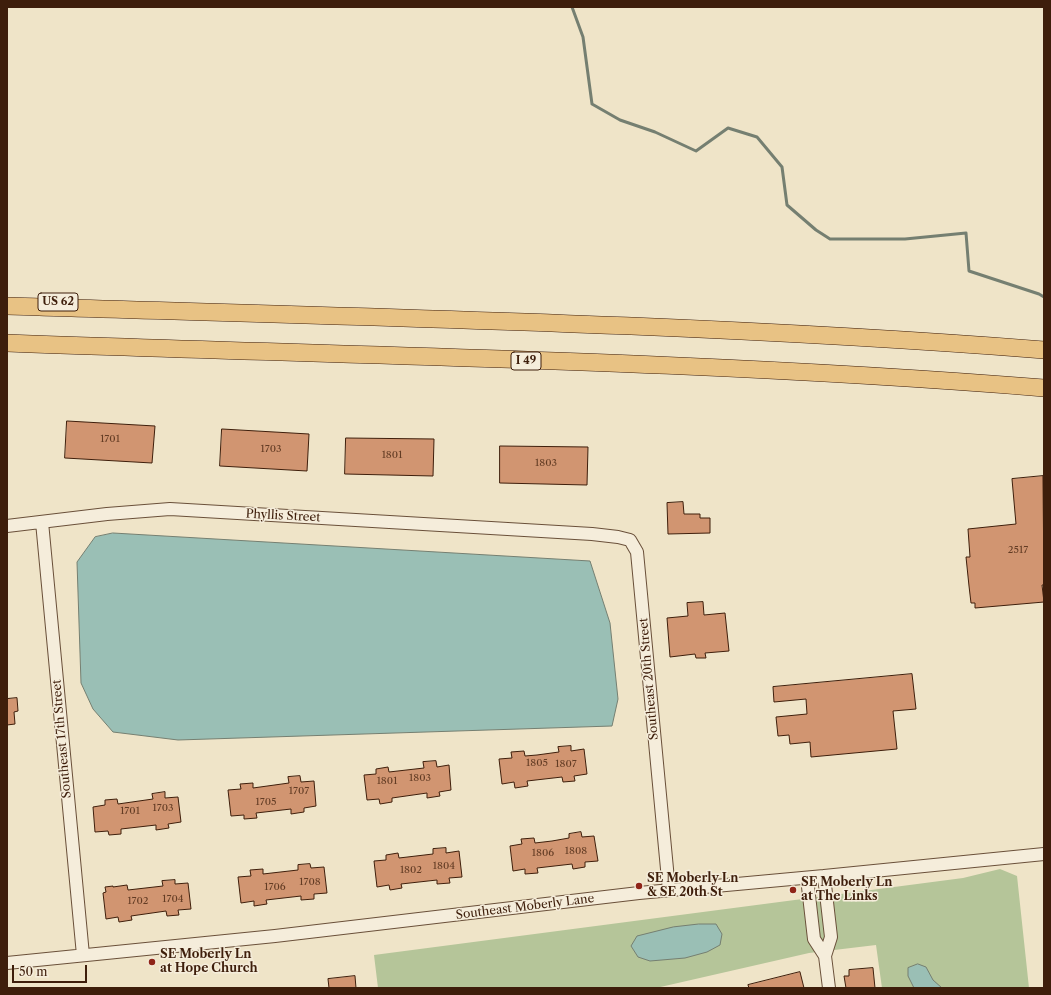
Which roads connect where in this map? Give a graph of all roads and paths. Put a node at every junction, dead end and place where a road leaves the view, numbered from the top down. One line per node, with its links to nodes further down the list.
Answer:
1 (7, 295): 3 (highway, US 62)
2 (7, 306): 3 (highway)
3 (109, 310): 5 (highway)
4 (7, 343): 6 (highway, I 49)
5 (1044, 350)
6 (1044, 388)
7 (42, 522): 8 (street, Phyllis Street); 9 (street, Phyllis Street); 14 (street, Southeast 17th Street)
8 (7, 526)
9 (559, 532): 13 (street, Southeast 20th Street)
10 (1044, 854): 11 (street, Southeast Moberly Lane)
11 (824, 876): 12 (street, Southeast Moberly Lane); 15 (street)
12 (807, 878): 13 (street, Southeast Moberly Lane); 15 (street)
13 (669, 890): 14 (street, Southeast Moberly Lane)
14 (83, 955): 16 (street, Southeast Moberly Lane)
15 (825, 956): 17 (street)
16 (7, 963)
17 (828, 988)

